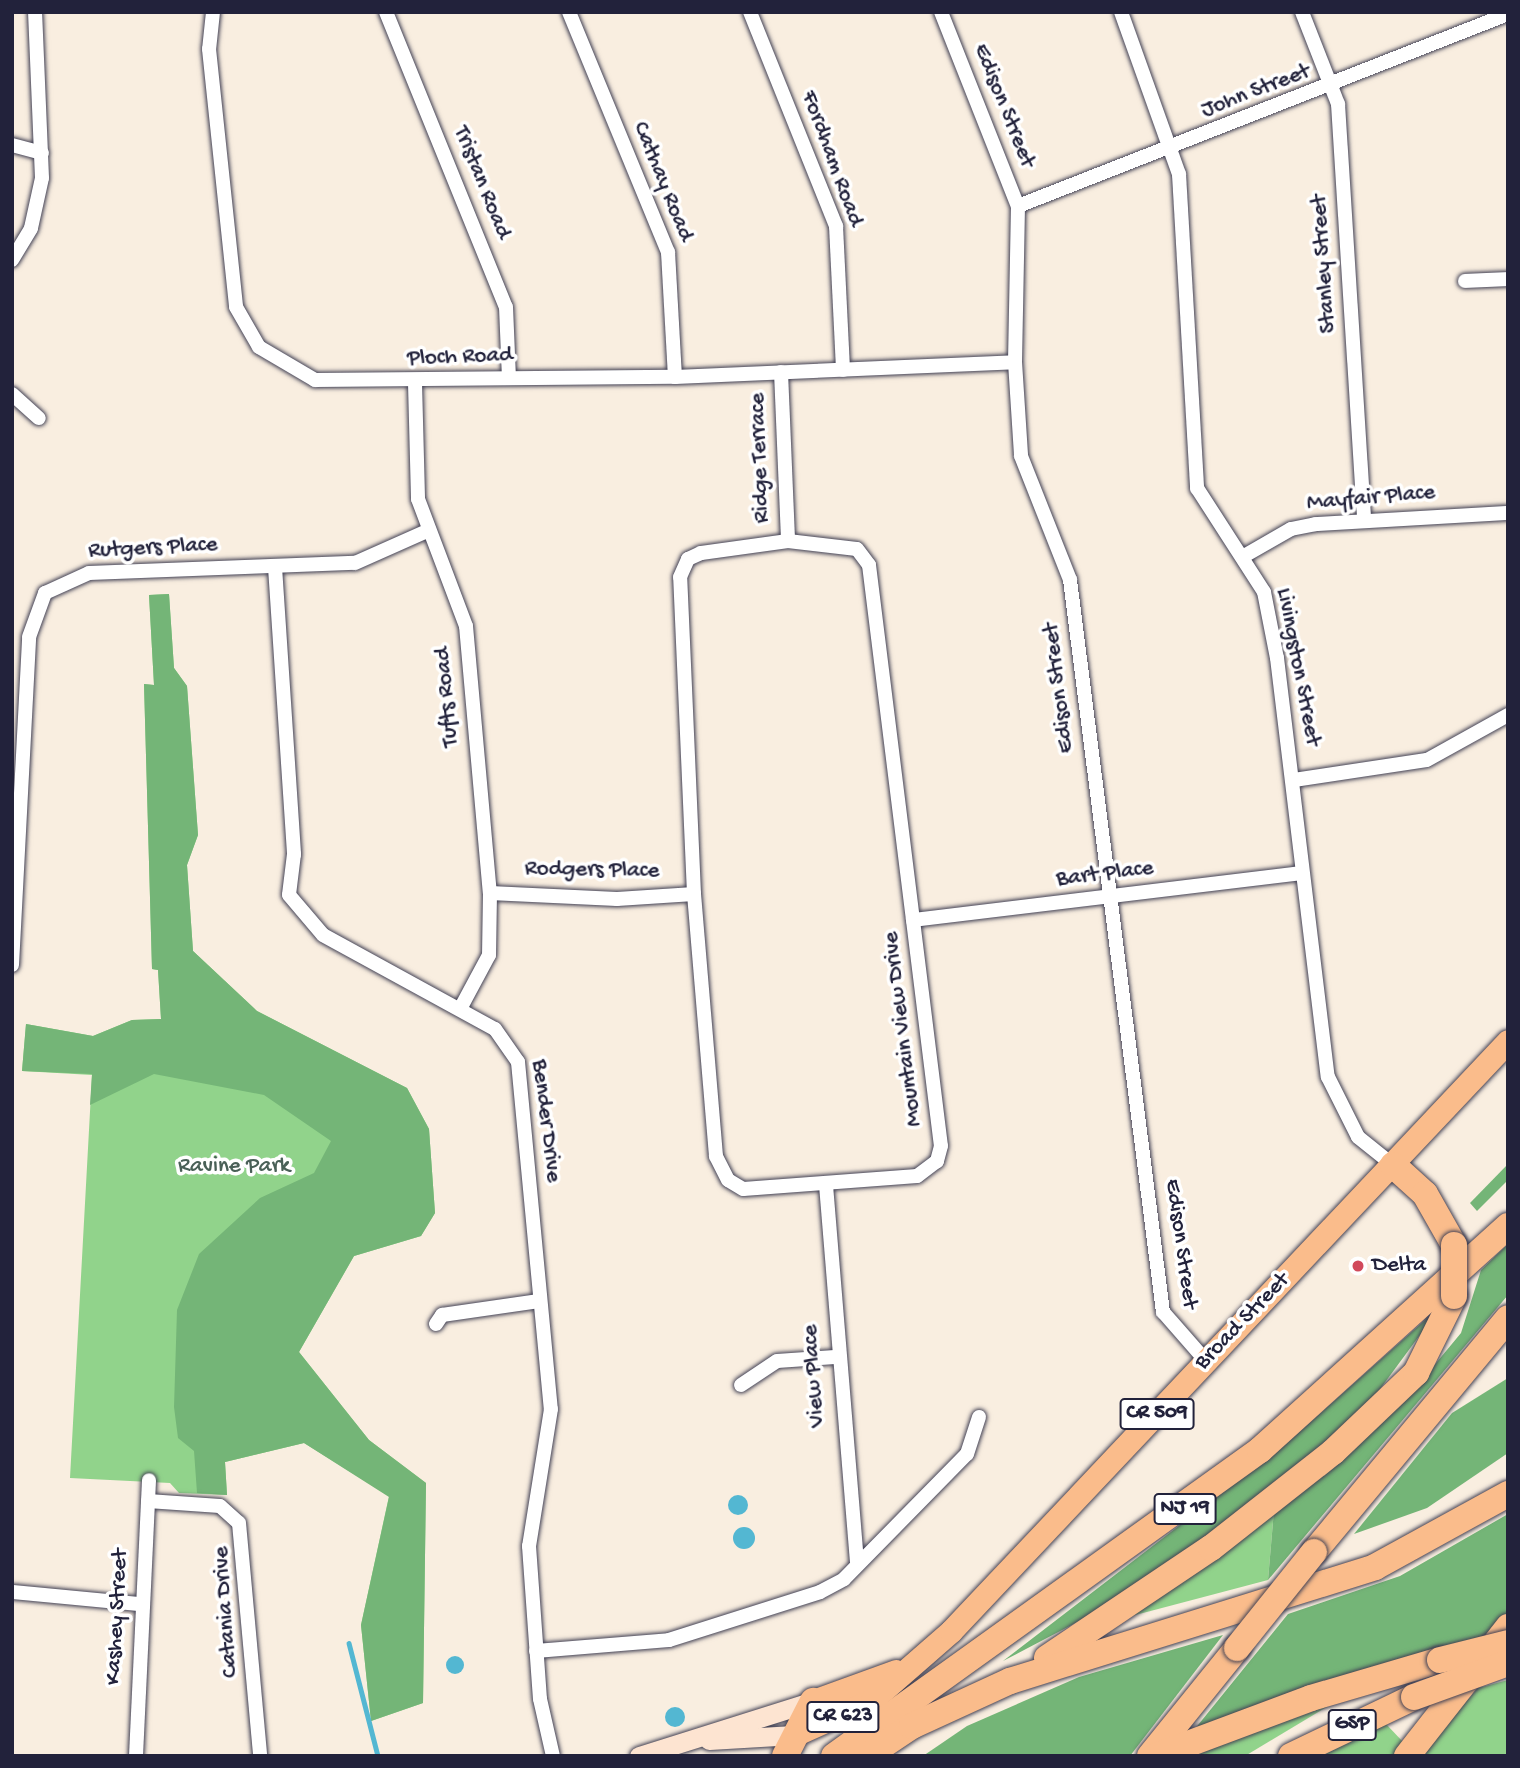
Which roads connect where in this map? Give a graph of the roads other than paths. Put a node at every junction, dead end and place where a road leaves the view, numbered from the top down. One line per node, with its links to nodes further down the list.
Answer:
1 (35, 12): 14 (street)
2 (213, 12): 24 (street, Ploch Road)
3 (386, 12): 23 (street, Tristan Road)
4 (569, 12): 22 (street, Cathay Road)
5 (750, 12): 20 (street, Fordham Road)
6 (941, 12): 15 (street, Edison Street)
7 (1121, 12): 13 (street, Livingston Street)
8 (1302, 12): 11 (street, Stanley Street)
9 (1508, 14): 10 (street, John Street)
10 (1487, 17): 11 (street, John Street)
11 (1331, 88): 13 (street, John Street); 28 (street, Stanley Street)
12 (12, 145): 14 (street)
13 (1173, 149): 15 (street, John Street); 31 (street, Livingston Street)
14 (42, 153): 16 (street)
15 (1018, 206): 19 (street, Edison Street)
16 (12, 260)
17 (1508, 279): 18 (street)
18 (1465, 281)
19 (1015, 362): 20 (street, Ploch Road); 38 (street, Edison Street)
20 (844, 370): 21 (street, Ploch Road)
21 (781, 373): 22 (street, Ploch Road); 30 (street, Ridge Terrace)
22 (675, 377): 23 (street, Ploch Road)
23 (509, 378): 24 (street, Ploch Road)
24 (415, 383): 29 (street, Tufts Road)
25 (12, 394): 26 (street)
26 (39, 418)
27 (1508, 513): 28 (street, Mayfair Place)
28 (1364, 520): 31 (street, Mayfair Place)
29 (427, 531): 32 (street, Rutgers Place); 36 (street, Tufts Road)
30 (788, 541): 37 (street, Mountain View Drive); 39 (street, Mountain View Drive)
31 (1244, 556): 34 (street, Livingston Street)
32 (275, 567): 40 (street, Rutgers Place); 41 (street, Bender Drive)
33 (1508, 715): 34 (street)
34 (1294, 780): 35 (street, Livingston Street)
35 (1301, 873): 38 (street, Bart Place); 43 (street, Livingston Street)
36 (489, 893): 37 (street, Rodgers Place); 41 (street, Tufts Road)
37 (694, 894): 44 (street, Mountain View Drive)
38 (1108, 899): 39 (street, Bart Place); 50 (street, Edison Street)
39 (913, 920): 44 (street, Mountain View Drive)
40 (12, 965)
41 (460, 1009): 46 (street, Bender Drive)
42 (1508, 1041): 43 (main road, Broad Street / CR 509)
43 (1393, 1165): 50 (main road, Broad Street / CR 509); 64 (highway, bridge)
44 (826, 1185): 49 (street, View Place)
45 (1508, 1226): 72 (highway, NJ 19)
46 (539, 1301): 48 (street); 61 (street, Bender Drive)
47 (1508, 1318): 74 (highway, bridge)
48 (436, 1324)
49 (835, 1357): 51 (street); 56 (street, View Place)
50 (1206, 1361): 62 (main road, Broad Street / CR 509)
51 (741, 1385)
52 (979, 1417): 56 (street)
53 (149, 1480): 55 (street, Kashey Street)
54 (1508, 1494): 64 (highway)
55 (148, 1501): 58 (street, Kashey Street); 69 (street, Catania Drive)
56 (857, 1563): 61 (street)
57 (12, 1592): 58 (street)
58 (139, 1604): 68 (street, Kashey Street)
59 (1508, 1627): 77 (highway)
60 (1508, 1643): 75 (highway, bridge)
61 (536, 1651): 70 (street, Bender Drive)
62 (918, 1661): 65 (main road, Broad Street / CR 509); 67 (main road, Broad Street / CR 623)
63 (1508, 1663): 76 (highway, GSP, bridge)
64 (1010, 1681): 73 (highway)
65 (813, 1701): 66 (street, CR 623); 67 (highway)
66 (677, 1745): 67 (street, CR 623); 71 (street, CR 623)
67 (790, 1746)
68 (136, 1756)
69 (260, 1756)
70 (553, 1756)
71 (639, 1756)
72 (834, 1756)
73 (867, 1756)
74 (1150, 1756)
75 (1156, 1756)
76 (1291, 1756)
77 (1407, 1756)

